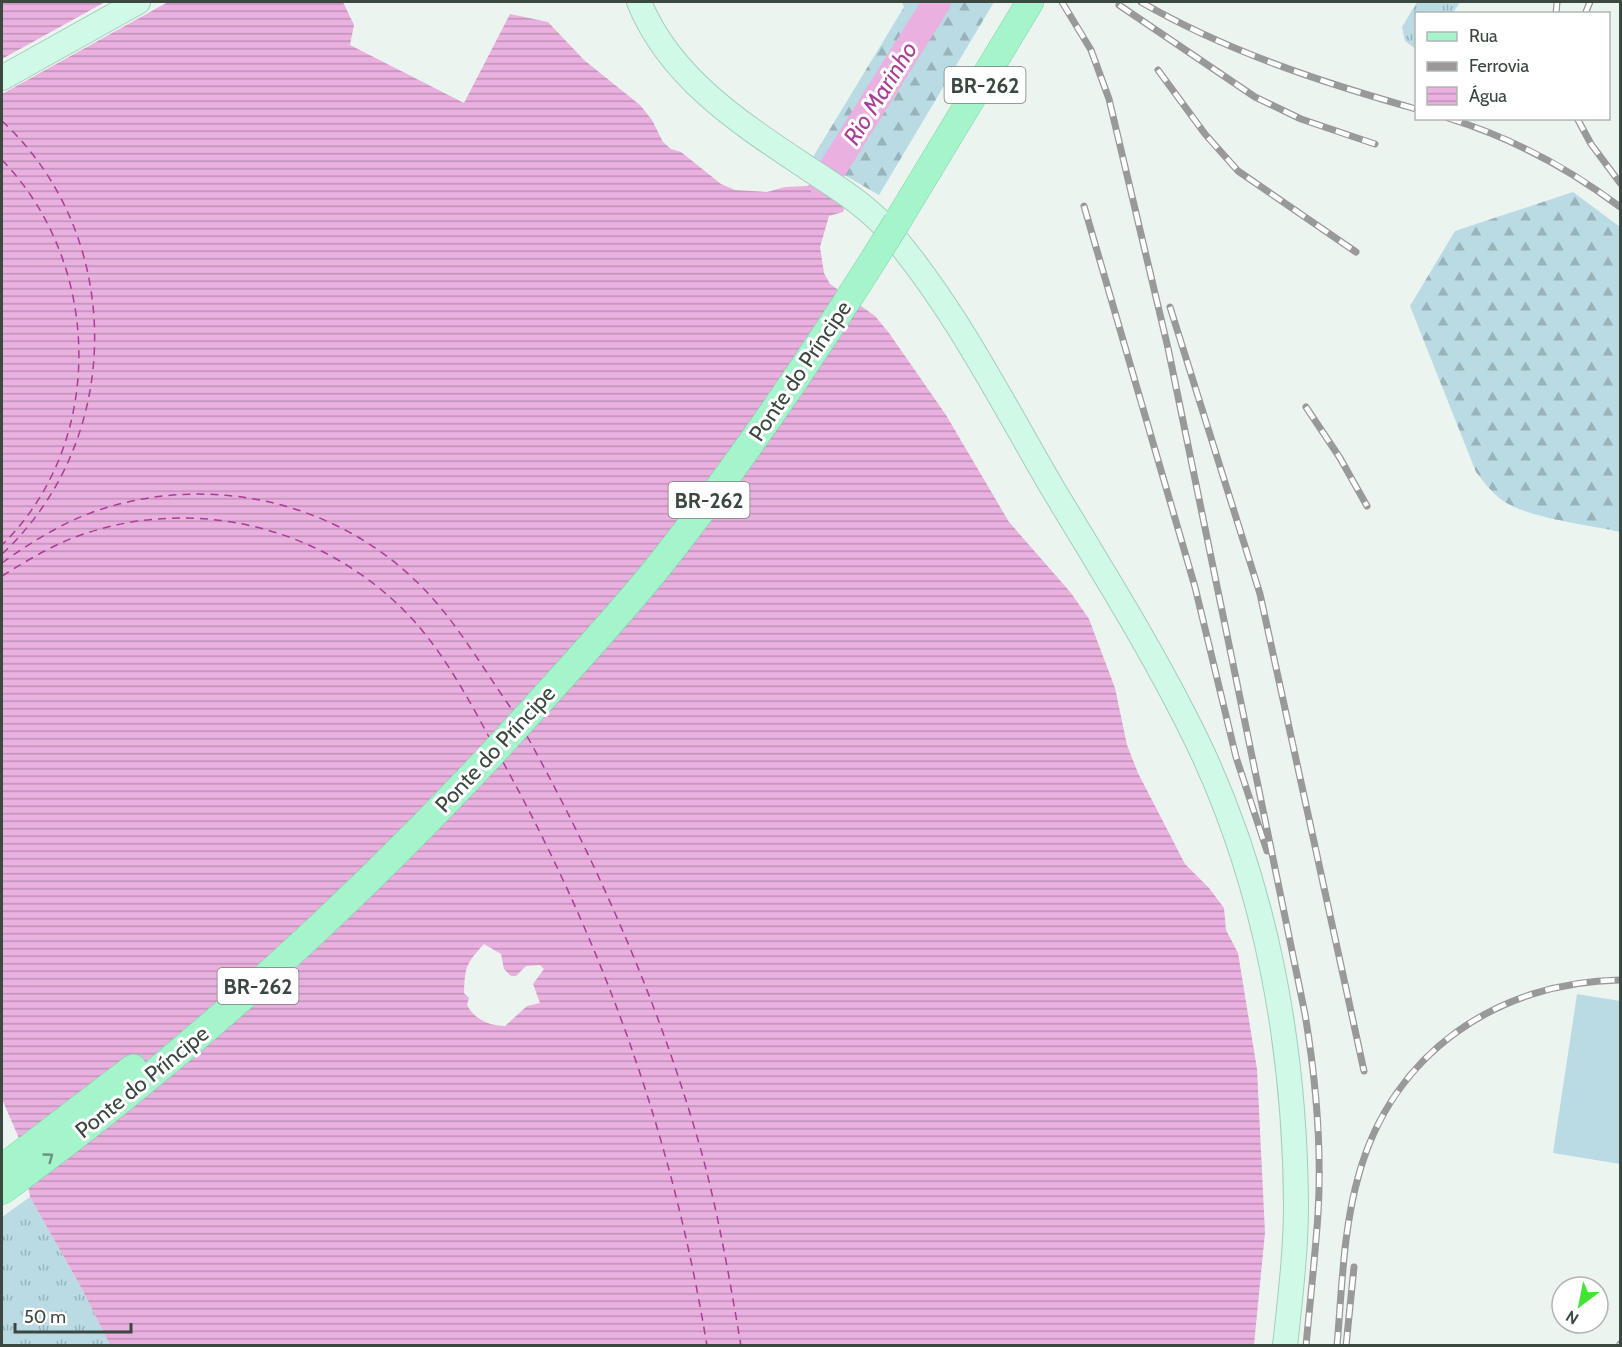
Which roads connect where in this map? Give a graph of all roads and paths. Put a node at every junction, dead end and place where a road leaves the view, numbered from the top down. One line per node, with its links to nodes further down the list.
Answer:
1 (138, 2): 6 (street)
2 (639, 2): 8 (street)
3 (1009, 2): 8 (main road)
4 (1030, 2): 7 (main road)
5 (1041, 2): 7 (main road, BR-262)
6 (2, 78)
7 (929, 169): 8 (main road, BR-262)
8 (880, 213): 9 (main road, Ponte do Príncipe / BR-262); 10 (main road, Ponte do Príncipe / BR-262, one-way to 8, bridge); 11 (street)
9 (2, 1168)
10 (2, 1191)
11 (1285, 1346)

